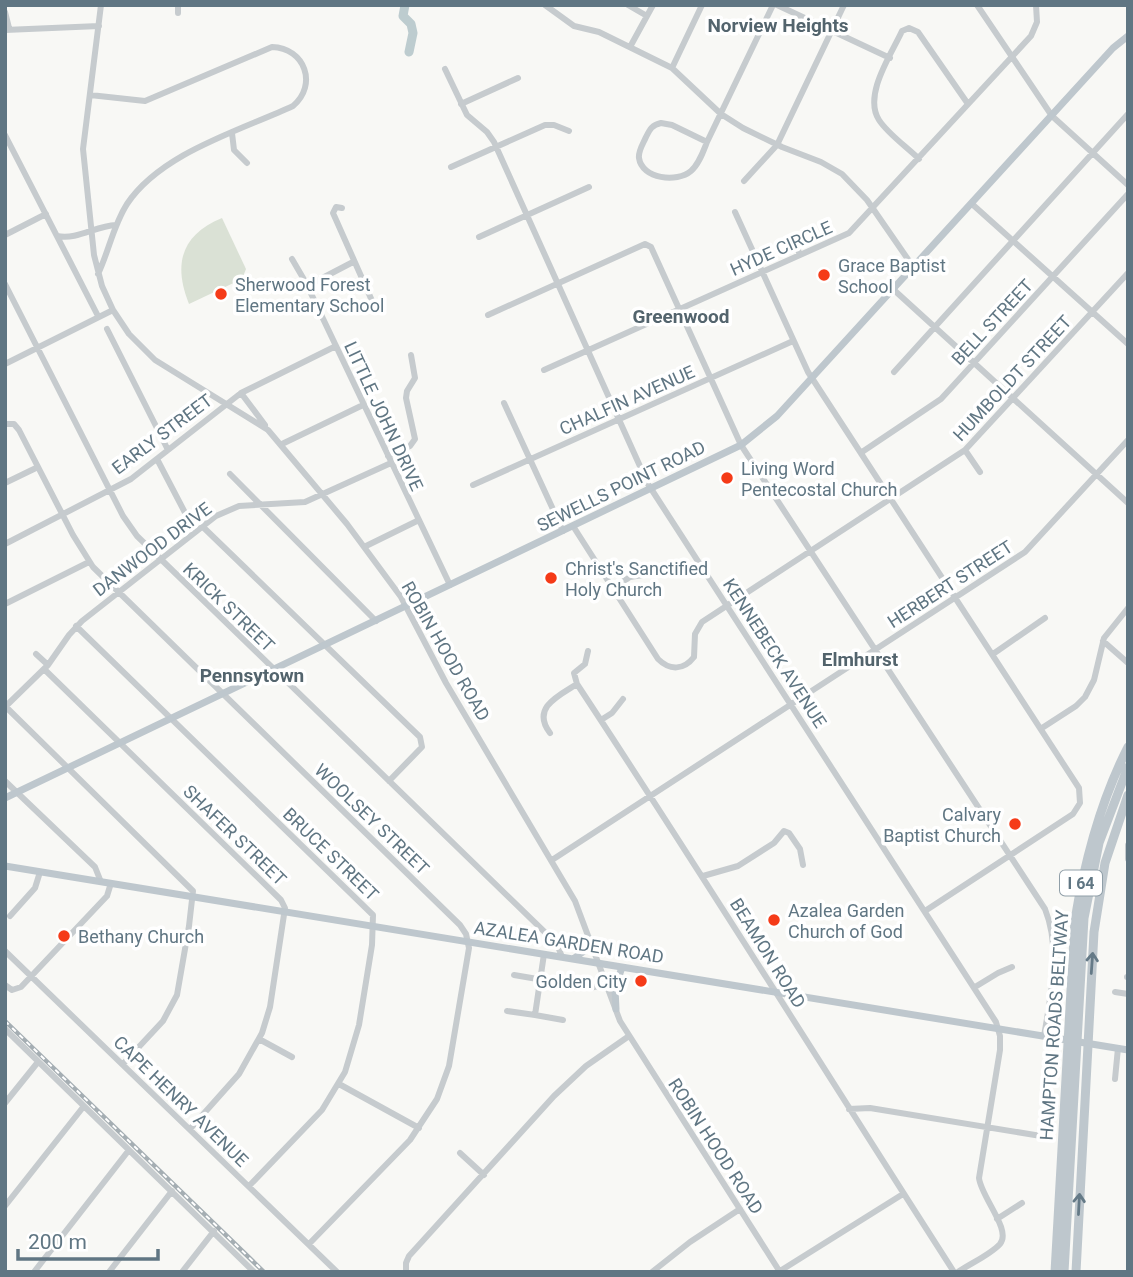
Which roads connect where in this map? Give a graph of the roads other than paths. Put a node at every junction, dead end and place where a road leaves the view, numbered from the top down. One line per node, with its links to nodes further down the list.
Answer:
1 (101, 5): 12 (street, ROBIN HOOD ROAD)
2 (545, 5): 16 (street)
3 (628, 5): 11 (street)
4 (653, 5): 11 (street)
5 (702, 5): 19 (street)
6 (775, 5): 14 (street); 25 (street)
7 (844, 5): 14 (street)
8 (977, 5): 17 (street)
9 (1036, 5): 17 (street, HYDE CIRCLE)
10 (5, 12): 13 (street)
11 (647, 16): 16 (street)
12 (99, 26): 13 (street); 22 (street, ROBIN HOOD ROAD)
13 (7, 29)
14 (831, 31): 18 (street); 32 (street)
15 (1128, 36): 27 (main road, SEWELLS POINT ROAD)
16 (630, 47): 19 (street)
17 (1012, 57): 24 (street, HYDE CIRCLE); 27 (street)
18 (890, 58): 24 (street); 35 (street)
19 (672, 68): 25 (street)
20 (445, 69): 23 (street, KENNEBECK AVENUE)
21 (518, 78): 23 (street)
22 (90, 95): 29 (street); 49 (street, ROBIN HOOD ROAD)
23 (461, 104): 33 (street, KENNEBECK AVENUE)
24 (968, 104): 35 (street, HYDE CIRCLE)
25 (721, 114): 31 (street); 32 (street)
26 (1128, 114): 34 (street)
27 (1052, 116): 34 (street); 42 (main road, SEWELLS POINT ROAD)
28 (569, 131): 33 (street)
29 (232, 133): 36 (street); 48 (street)
30 (5, 135): 46 (street)
31 (707, 142): 31 (street)
32 (777, 145): 38 (street); 44 (street)
33 (496, 147): 37 (street); 47 (street, KENNEBECK AVENUE)
34 (1093, 153): 39 (street); 54 (street)
35 (919, 159): 44 (street, HYDE CIRCLE)
36 (247, 163)
37 (451, 167)
38 (744, 181)
39 (1128, 185)
40 (589, 187): 47 (street)
41 (1128, 194): 62 (street, BELL STREET)
42 (972, 204): 54 (street); 58 (main road, SEWELLS POINT ROAD)
43 (342, 208): 57 (street)
44 (872, 208): 55 (street, HYDE CIRCLE); 58 (street)
45 (735, 212): 59 (street)
46 (46, 214): 50 (street); 51 (street)
47 (526, 216): 52 (street); 63 (street, KENNEBECK AVENUE)
48 (116, 225): 49 (street); 61 (street)
49 (90, 230): 51 (street); 61 (street, ROBIN HOOD ROAD)
50 (5, 235)
51 (57, 236): 72 (street)
52 (479, 237)
53 (793, 237): 55 (street)
54 (1014, 240): 62 (street); 73 (street)
55 (800, 255): 59 (street, HYDE CIRCLE)
56 (292, 259): 65 (street, LITTLE JOHN DRIVE)
57 (353, 262): 65 (street); 69 (street)
58 (914, 268): 66 (main road, SEWELLS POINT ROAD)
59 (762, 272): 68 (street, HYDE CIRCLE); 75 (street)
60 (1128, 273): 70 (street, HUMBOLDT STREET)
61 (98, 274): 67 (street, ROBIN HOOD ROAD)
62 (1053, 276): 70 (street); 81 (street, BELL STREET)
63 (557, 283): 68 (street); 71 (street); 79 (street, KENNEBECK AVENUE)
64 (5, 284): 78 (street, KRICK STREET)
65 (307, 286): 77 (street, LITTLE JOHN DRIVE)
66 (894, 290): 73 (street); 86 (main road, SEWELLS POINT ROAD)
67 (113, 310): 72 (street); 90 (street, ROBIN HOOD ROAD)
68 (679, 310): 79 (street, HYDE CIRCLE); 85 (street)
69 (383, 311)
70 (1092, 312): 76 (street); 88 (street, HUMBOLDT STREET)
71 (488, 315)
72 (98, 316): 78 (street)
73 (934, 327): 81 (street); 84 (street)
74 (107, 329): 98 (street)
75 (793, 341): 85 (street, CHALFIN AVENUE); 86 (street)
76 (1128, 344)
77 (336, 346): 87 (street, EARLY STREET); 91 (street, LITTLE JOHN DRIVE)
78 (37, 348): 82 (street); 111 (street, KRICK STREET)
79 (588, 351): 83 (street, HYDE CIRCLE); 92 (street, KENNEBECK AVENUE)
80 (411, 355): 102 (street, DANWOOD DRIVE)
81 (974, 363): 88 (street); 100 (street, BELL STREET)
82 (5, 364)
83 (544, 370)
84 (894, 372)
85 (710, 378): 92 (street, CHALFIN AVENUE); 97 (street)
86 (812, 379): 97 (main road, SEWELLS POINT ROAD); 100 (street)
87 (241, 393): 90 (street, EARLY STREET); 94 (street)
88 (1013, 399): 99 (street, HUMBOLDT STREET); 107 (street)
89 (504, 403): 103 (street)
90 (225, 404): 94 (street, ROBIN HOOD ROAD); 98 (street, EARLY STREET)
91 (363, 405): 96 (street); 102 (street, LITTLE JOHN DRIVE)
92 (619, 420): 103 (street, CHALFIN AVENUE); 110 (street, KENNEBECK AVENUE)
93 (5, 425): 104 (street, WOOLSEY STREET)
94 (268, 430): 96 (street, ROBIN HOOD ROAD)
95 (1128, 440): 107 (street, HERBERT STREET)
96 (282, 444): 112 (street, ROBIN HOOD ROAD)
97 (741, 444): 110 (main road, SEWELLS POINT ROAD); 124 (street)
98 (168, 450): 101 (street, EARLY STREET)
99 (965, 450): 105 (street); 113 (street, HUMBOLDT STREET)
100 (862, 452): 113 (street)
101 (157, 459): 111 (street, EARLY STREET); 120 (street)
102 (389, 459): 112 (street, DANWOOD DRIVE); 117 (street, LITTLE JOHN DRIVE)
103 (530, 460): 109 (street, CHALFIN AVENUE); 121 (street)
104 (38, 467): 108 (street); 116 (street, WOOLSEY STREET)
105 (980, 472)
106 (230, 474): 115 (street)
107 (1096, 475): 114 (street); 131 (street, HERBERT STREET)
108 (5, 484)
109 (472, 485)
110 (651, 489): 118 (main road, SEWELLS POINT ROAD); 134 (street, KENNEBECK AVENUE)
111 (110, 490): 116 (street, EARLY STREET); 125 (street, KRICK STREET)
112 (323, 495): 115 (street, DANWOOD DRIVE); 123 (street, ROBIN HOOD ROAD)
113 (892, 499): 124 (street, HUMBOLDT STREET); 131 (street)
114 (1128, 503)
115 (258, 505): 119 (street, DANWOOD DRIVE); 137 (street)
116 (63, 514): 122 (street, EARLY STREET); 126 (street, WOOLSEY STREET)
117 (419, 520): 123 (street); 128 (street, LITTLE JOHN DRIVE)
118 (573, 526): 121 (main road, SEWELLS POINT ROAD); 129 (street)
119 (203, 527): 125 (street, DANWOOD DRIVE); 140 (street)
120 (193, 528)
121 (563, 531): 128 (main road, SEWELLS POINT ROAD)
122 (5, 544)
123 (365, 547): 133 (street, ROBIN HOOD ROAD)
124 (812, 551): 134 (street, HUMBOLDT STREET); 141 (street)
125 (161, 560): 130 (street, DANWOOD DRIVE); 147 (street, KRICK STREET)
126 (89, 562): 130 (street, WOOLSEY STREET); 132 (street)
127 (643, 575): 129 (street)
128 (450, 585): 133 (main road, SEWELLS POINT ROAD)
129 (613, 588): 134 (street, HUMBOLDT STREET)
130 (118, 593): 138 (street, DANWOOD DRIVE); 149 (street, WOOLSEY STREET)
131 (956, 597): 141 (street, HERBERT STREET); 144 (street)
132 (5, 604)
133 (407, 606): 137 (main road, SEWELLS POINT ROAD); 170 (street, ROBIN HOOD ROAD)
134 (727, 606): 151 (street, KENNEBECK AVENUE)
135 (1128, 608): 139 (street)
136 (1045, 618): 144 (street)
137 (376, 621): 140 (main road, SEWELLS POINT ROAD)
138 (76, 626): 146 (street, DANWOOD DRIVE); 153 (street, BRUCE STREET)
139 (1103, 641): 145 (street); 155 (street)
140 (324, 646): 147 (main road, SEWELLS POINT ROAD); 162 (street)
141 (876, 650): 151 (street, HERBERT STREET); 168 (street)
142 (588, 651): 148 (street)
143 (36, 654): 146 (street, SHAFER STREET)
144 (993, 654): 155 (street)
145 (1128, 663)
146 (46, 667): 152 (street, DANWOOD DRIVE); 157 (street, SHAFER STREET)
147 (274, 670): 149 (main road, SEWELLS POINT ROAD); 162 (street, KRICK STREET)
148 (577, 684): 154 (street, BEAMON ROAD); 156 (street)
149 (222, 695): 153 (main road, SEWELLS POINT ROAD); 183 (street, WOOLSEY STREET)
150 (623, 699): 154 (street)
151 (791, 704): 165 (street, HERBERT STREET); 178 (street, KENNEBECK AVENUE)
152 (5, 707): 160 (street)
153 (171, 719): 157 (main road, SEWELLS POINT ROAD); 181 (street, BRUCE STREET)
154 (601, 720): 165 (street, BEAMON ROAD)
155 (1042, 728): 168 (street)
156 (550, 733)
157 (120, 743): 160 (main road, SEWELLS POINT ROAD); 179 (street, SHAFER STREET)
158 (1128, 747): 204 (highway, HAMPTON ROADS BELTWAY / I 64)
159 (1128, 767): 204 (highway)
160 (68, 768): 163 (main road, SEWELLS POINT ROAD); 177 (street)
161 (5, 781): 163 (street)
162 (389, 781): 186 (street, KRICK STREET)
163 (17, 792): 166 (main road, SEWELLS POINT ROAD); 175 (street)
164 (1128, 795): 248 (highway, HAMPTON ROADS BELTWAY / I 64, one-way to 164)
165 (650, 796): 170 (street, HERBERT STREET); 174 (street, BEAMON ROAD)
166 (5, 798)
167 (1128, 845): 169 (street)
168 (1009, 855): 178 (street); 207 (street)
169 (1128, 859)
170 (552, 860): 182 (street, ROBIN HOOD ROAD)
171 (6, 864): 173 (main road, AZALEA GARDEN ROAD)
172 (803, 865): 174 (street)
173 (40, 872): 175 (main road, AZALEA GARDEN ROAD); 180 (street)
174 (703, 876): 198 (street, BEAMON ROAD)
175 (101, 882): 176 (main road, AZALEA GARDEN ROAD)
176 (111, 883): 177 (main road, AZALEA GARDEN ROAD); 192 (street)
177 (194, 897): 179 (main road, AZALEA GARDEN ROAD); 215 (street)
178 (925, 911): 196 (street, KENNEBECK AVENUE)
179 (286, 912): 181 (main road, AZALEA GARDEN ROAD); 209 (street, SHAFER STREET)
180 (10, 916)
181 (374, 926): 183 (main road, AZALEA GARDEN ROAD); 217 (street, BRUCE STREET)
182 (590, 939): 187 (main road); 188 (street, ROBIN HOOD ROAD)
183 (469, 942): 185 (main road, AZALEA GARDEN ROAD); 222 (street)
184 (5, 951): 192 (street, CAPE HENRY AVENUE)
185 (544, 954): 186 (main road, AZALEA GARDEN ROAD); 193 (street)
186 (562, 957): 187 (main road, AZALEA GARDEN ROAD)
187 (573, 959): 188 (main road, AZALEA GARDEN ROAD)
188 (599, 963): 189 (main road, AZALEA GARDEN ROAD); 194 (street, ROBIN HOOD ROAD)
189 (622, 967): 198 (main road, AZALEA GARDEN ROAD); 200 (main road)
190 (1012, 967): 196 (street)
191 (514, 975): 193 (street)
192 (32, 976): 195 (street); 215 (street, CAPE HENRY AVENUE)
193 (540, 979): 194 (street); 202 (street)
194 (606, 984): 200 (street, ROBIN HOOD ROAD)
195 (5, 985)
196 (975, 987): 206 (street, KENNEBECK AVENUE)
197 (1115, 992): 199 (street)
198 (777, 993): 206 (main road, AZALEA GARDEN ROAD); 220 (street, BEAMON ROAD)
199 (1128, 994)
200 (615, 1009): 208 (street, ROBIN HOOD ROAD)
201 (508, 1011): 202 (street)
202 (535, 1015): 203 (street)
203 (563, 1020)
204 (1072, 1027): 212 (highway, HAMPTON ROADS BELTWAY / I 64)
205 (5, 1029): 214 (street)
206 (999, 1029): 207 (main road, AZALEA GARDEN ROAD); 221 (street)
207 (1044, 1036): 210 (main road, AZALEA GARDEN ROAD)
208 (629, 1037): 227 (street); 233 (street, ROBIN HOOD ROAD)
209 (259, 1040): 213 (street); 223 (street, SHAFER STREET)
210 (1118, 1048): 211 (main road, AZALEA GARDEN ROAD); 216 (street)
211 (1128, 1050)
212 (1071, 1056): 246 (highway, HAMPTON ROADS BELTWAY / I 64); 247 (highway)
213 (292, 1057)
214 (38, 1062): 218 (street); 219 (street)
215 (123, 1065): 223 (street, CAPE HENRY AVENUE)
216 (1115, 1079)
217 (339, 1084): 222 (street); 228 (street, BRUCE STREET)
218 (5, 1103)
219 (84, 1106): 225 (street); 232 (street)
220 (849, 1109): 221 (street); 230 (street, BEAMON ROAD)
221 (987, 1127): 224 (street); 234 (street)
222 (419, 1128): 236 (street)
223 (190, 1129): 228 (street, CAPE HENRY AVENUE)
224 (1041, 1136)
225 (129, 1150): 229 (street); 237 (street)
226 (460, 1153): 227 (street)
227 (484, 1175): 242 (street)
228 (249, 1186): 236 (street, CAPE HENRY AVENUE)
229 (172, 1191): 235 (street); 238 (street)
230 (903, 1194): 244 (street); 245 (street, BEAMON ROAD)
231 (1022, 1203): 234 (street)
232 (5, 1206)
233 (740, 1209): 243 (street); 244 (street, ROBIN HOOD ROAD)
234 (998, 1219): 245 (street)
235 (214, 1231): 239 (street); 240 (street)
236 (309, 1244): 241 (street, CAPE HENRY AVENUE)
237 (33, 1272)
238 (109, 1272)
239 (182, 1272)
240 (254, 1272)
241 (337, 1272)
242 (406, 1272)
243 (652, 1272)
244 (780, 1272)
245 (956, 1272)
246 (1053, 1272)
247 (1064, 1272)
248 (1076, 1272)

